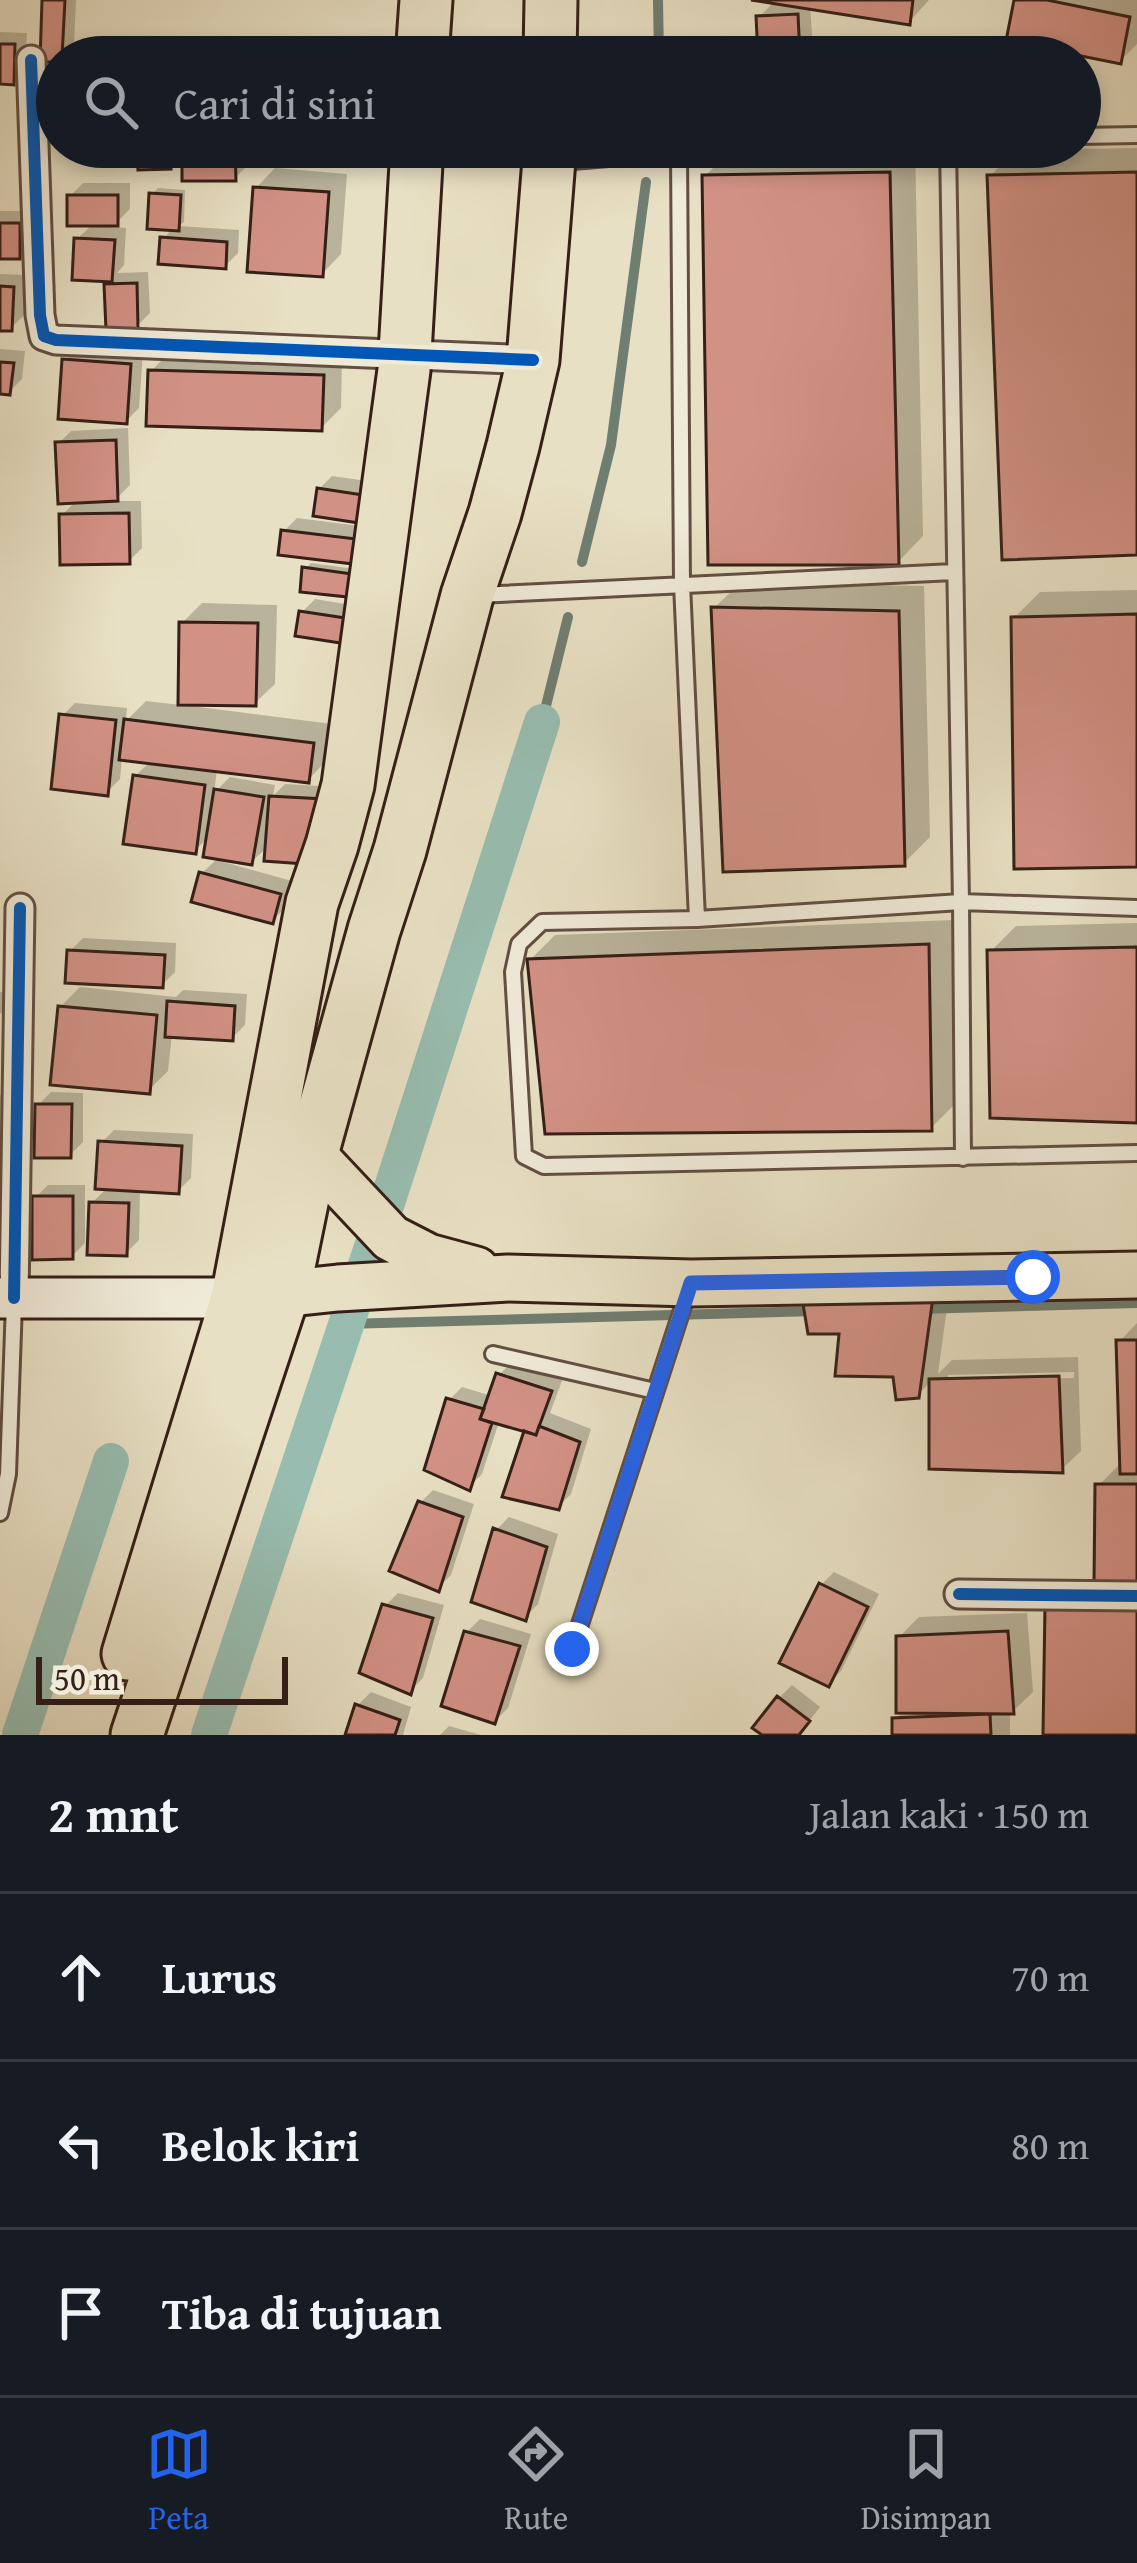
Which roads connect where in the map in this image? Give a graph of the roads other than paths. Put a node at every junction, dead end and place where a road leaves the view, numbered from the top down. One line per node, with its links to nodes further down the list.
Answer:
1 (426, 0): 3 (highway)
2 (551, 0): 4 (highway)
3 (423, 36)
4 (550, 36)
5 (31, 60): 12 (street)
6 (1137, 135): 7 (lane)
7 (1101, 136)
8 (416, 168): 12 (highway)
9 (549, 168): 13 (highway)
10 (680, 168): 15 (lane)
11 (948, 168): 14 (lane)
12 (405, 357): 13 (street); 27 (highway)
13 (533, 360): 16 (highway)
14 (954, 572): 15 (lane); 17 (lane)
15 (682, 584): 16 (lane); 20 (lane)
16 (467, 596): 22 (highway)
17 (961, 902): 19 (lane); 20 (lane); 23 (lane)
18 (20, 908): 28 (street)
19 (1137, 908)
20 (698, 919): 23 (lane)
21 (1137, 1153): 23 (lane)
22 (311, 1154): 25 (main road); 27 (highway)
23 (963, 1158)
24 (1137, 1275): 26 (main road)
25 (508, 1278): 26 (main road); 27 (main road)
26 (691, 1283): 30 (lane)
27 (260, 1296): 28 (street); 35 (highway); 36 (highway)
28 (7, 1298): 31 (lane)
29 (493, 1354): 30 (lane)
30 (655, 1391): 34 (lane)
31 (0, 1513)
32 (959, 1594): 33 (street)
33 (1137, 1596)
34 (572, 1649)
35 (103, 1735)
36 (137, 1735)

